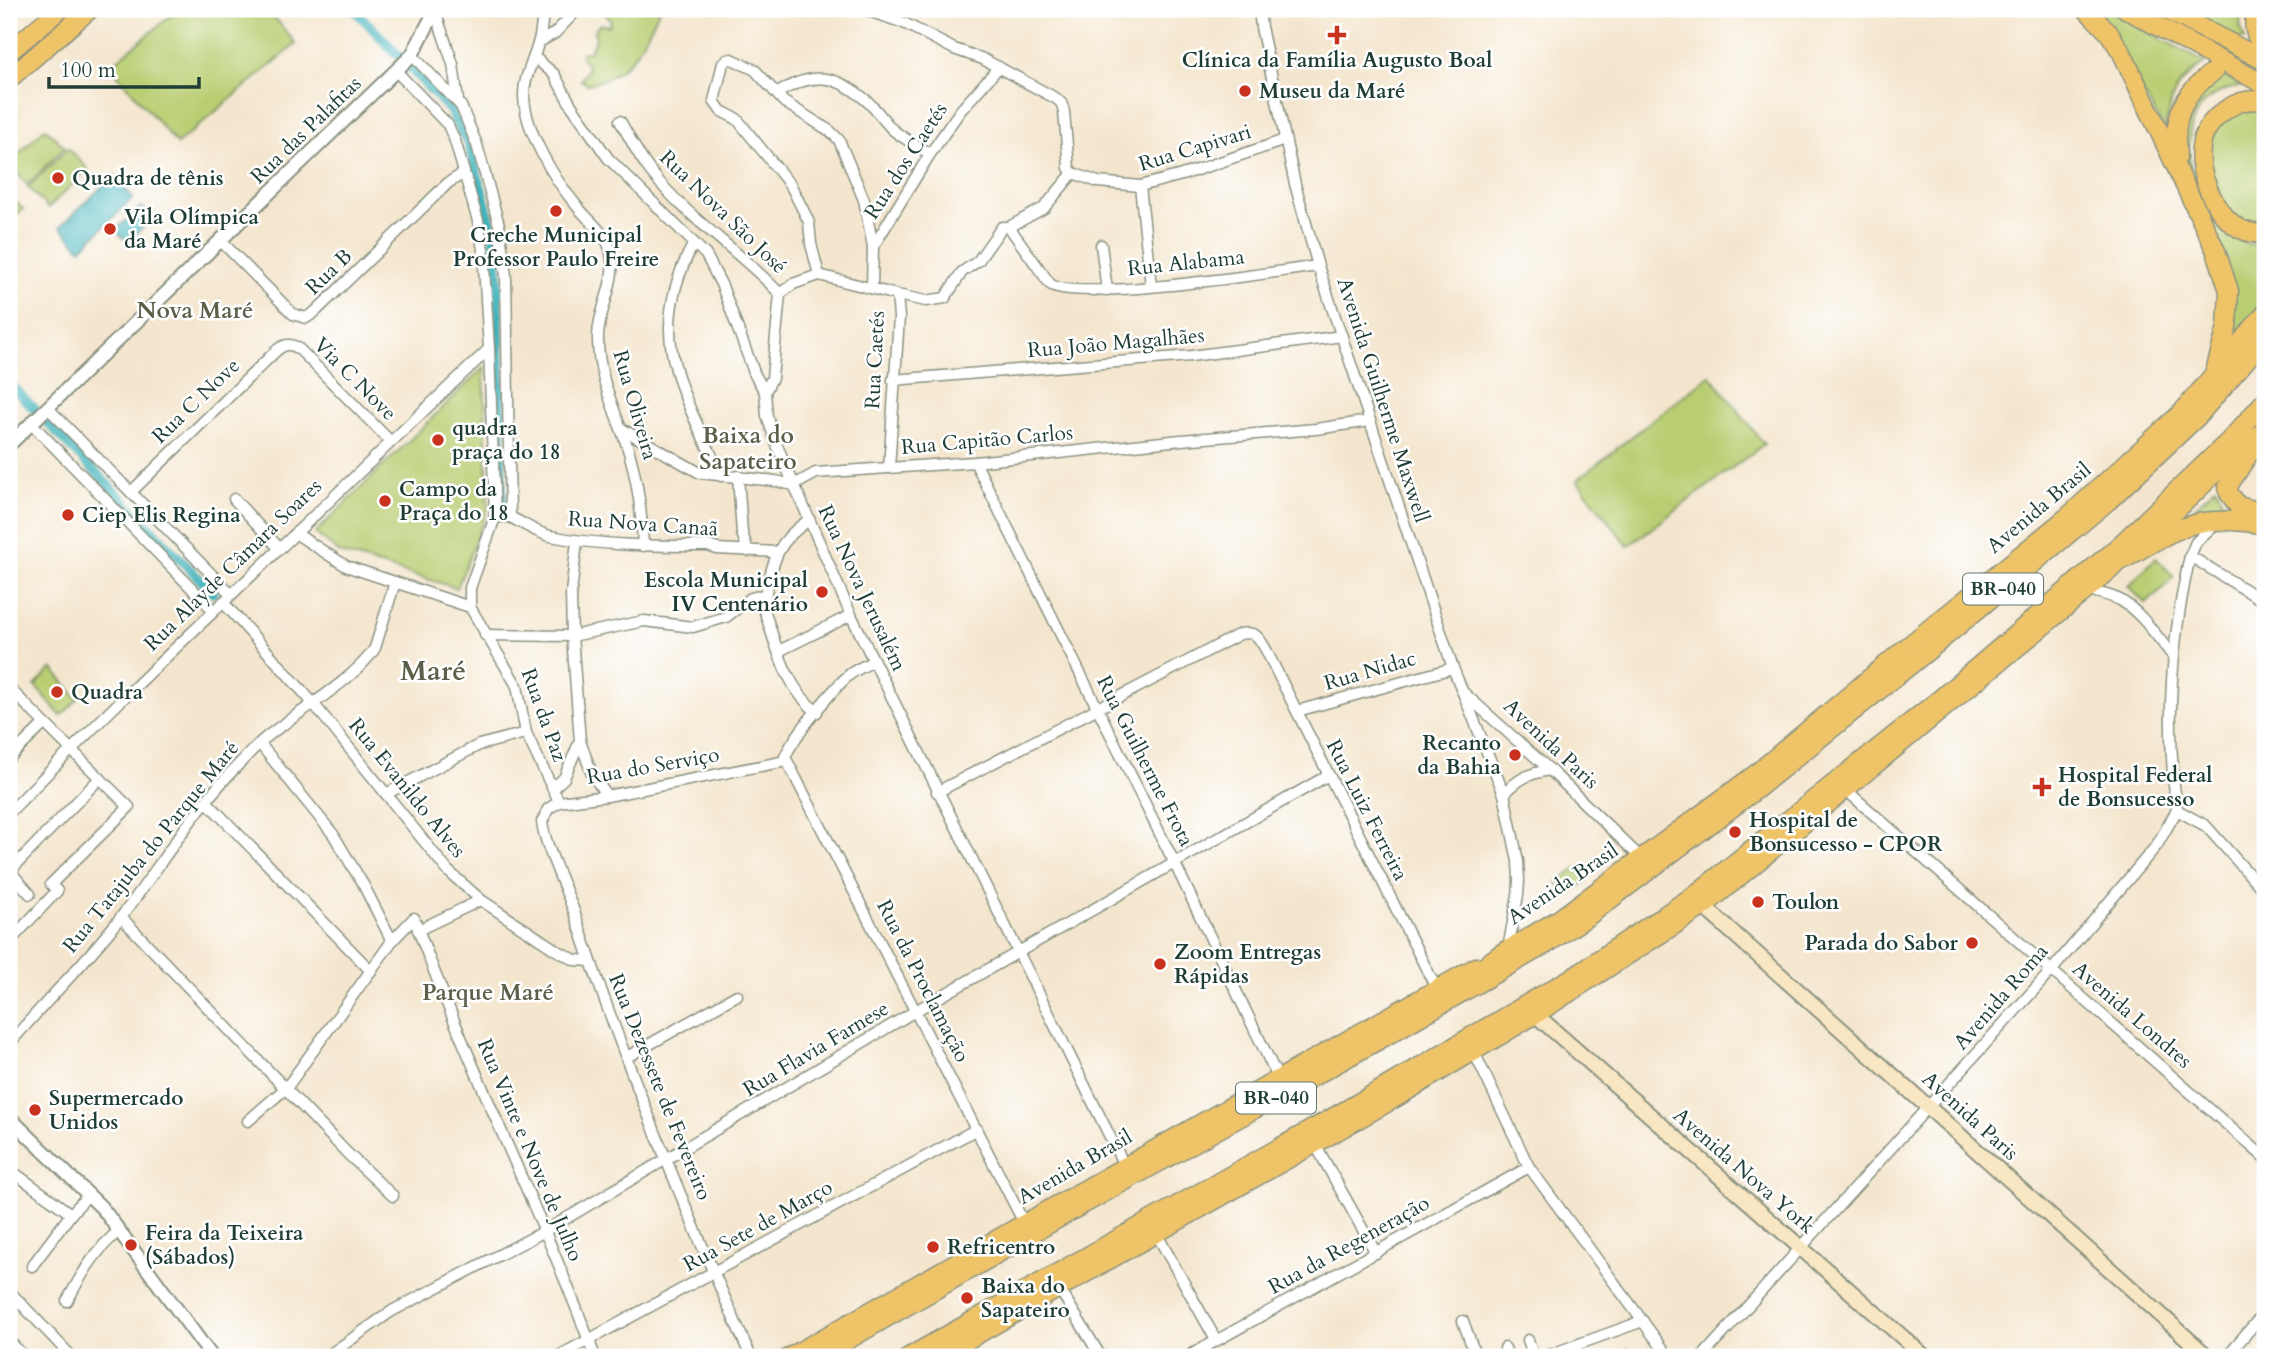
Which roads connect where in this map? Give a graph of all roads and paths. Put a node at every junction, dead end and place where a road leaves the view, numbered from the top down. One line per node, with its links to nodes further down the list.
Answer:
1 (60, 9): 14 (highway)
2 (90, 9): 20 (highway)
3 (543, 9): 12 (street, Rua Oliveira)
4 (578, 9): 12 (street)
5 (863, 9): 18 (street)
6 (1259, 9): 26 (street, Avenida Guilherme Maxwell)
7 (2086, 9): 28 (highway)
8 (2126, 9): 21 (highway)
9 (2165, 9): 16 (highway)
10 (2256, 9): 13 (highway)
11 (435, 10): 17 (street, Rua das Palafitas); 23 (street)
12 (539, 42): 15 (street, Rua Oliveira)
13 (2265, 51)
14 (9, 52)
15 (534, 57): 35 (street, Rua Nova Jerusalém); 57 (street, Rua Oliveira)
16 (2265, 61)
17 (404, 63): 23 (street); 29 (street); 34 (street, Rua das Palafitas)
18 (999, 67): 27 (street, Rua dos Caetés); 30 (street)
19 (2214, 71): 28 (highway)
20 (9, 79)
21 (2265, 85)
22 (778, 93): 27 (street); 37 (street); 39 (street)
23 (458, 101): 68 (street)
24 (2265, 101): 33 (highway)
25 (620, 121): 43 (street, Rua Nova São José)
26 (1285, 141): 31 (street, Rua Capivari); 38 (street, Avenida Guilherme Maxwell)
27 (930, 154): 37 (street, Rua dos Caetés)
28 (2178, 168): 50 (highway)
29 (464, 173): 34 (street, Rua B); 49 (street)
30 (1073, 173): 31 (street, Rua Capivari); 32 (street)
31 (1140, 186): 40 (street)
32 (1009, 227): 42 (street, Rua Alabama); 44 (street)
33 (2265, 234)
34 (220, 240): 54 (street, Rua das Palafitas)
35 (694, 243): 52 (street, Rua Nova Jerusalém); 62 (street)
36 (1101, 245): 42 (street)
37 (873, 247): 41 (street, Rua dos Caetés)
38 (1318, 266): 40 (street, Rua Alabama); 46 (street, Avenida Guilherme Maxwell)
39 (819, 275): 41 (street, Rua Caetés); 43 (street)
40 (1151, 286): 42 (street, Rua Alabama)
41 (872, 287): 44 (street, Rua Caetés)
42 (1107, 290)
43 (780, 294): 52 (street)
44 (897, 295): 51 (street, Rua Caetés)
45 (2265, 312): 50 (highway, Avenida Brasil)
46 (1342, 336): 51 (street, Rua João Magalhães); 55 (street, Avenida Guilherme Maxwell)
47 (2265, 338): 143 (highway, Avenida Brasil / BR-040)
48 (292, 345): 58 (street, Via C Nove); 65 (street, Rua C Nove)
49 (489, 349): 58 (street, Rua Alayde Câmara Soares); 69 (street)
50 (2214, 375): 123 (highway, Avenida Brasil)
51 (893, 380): 61 (street, Rua Caetés)
52 (765, 392): 64 (street, Rua Nova Jerusalém)
53 (2265, 401): 150 (highway, BR-040)
54 (39, 416): 59 (street, Rua das Palafitas); 65 (street, Rua Evanildo Alves); 87 (street)
55 (1370, 421): 60 (street, Rua Capitão Carlos); 94 (street, Avenida Guilherme Maxwell)
56 (2265, 428): 67 (highway); 80 (highway)
57 (622, 429): 62 (street); 75 (street, Rua Oliveira)
58 (390, 441): 73 (street, Rua Alayde Câmara Soares)
59 (9, 445)
60 (975, 462): 61 (street, Rua Capitão Carlos); 100 (street, Rua Guilherme Frota)
61 (888, 468): 64 (street, Rua Capitão Carlos)
62 (721, 476): 63 (street)
63 (738, 476): 64 (street); 77 (street)
64 (794, 485): 70 (street, Rua Nova Jerusalém)
65 (131, 492): 84 (street, Rua Evanildo Alves)
66 (234, 499): 76 (street)
67 (2265, 513)
68 (510, 516): 69 (street); 74 (street, Rua Nova Canaã)
69 (495, 517): 86 (street)
70 (808, 520): 78 (street); 88 (street, Rua Nova Jerusalém)
71 (2219, 520): 72 (highway); 79 (street); 80 (highway)
72 (2265, 525)
73 (295, 533): 76 (street, Rua Alayde Câmara Soares); 81 (street)
74 (577, 541): 75 (street, Rua Nova Canaã); 90 (street)
75 (643, 546): 77 (street, Rua Nova Canaã)
76 (279, 548): 84 (street, Rua Alayde Câmara Soares)
77 (748, 551): 78 (street, Rua Nova Canaã)
78 (777, 552): 83 (street)
79 (2190, 556): 85 (street); 92 (street)
80 (2124, 559): 82 (highway)
81 (395, 582): 86 (street); 98 (street, Rua Tatajuba do Parque Maré)
82 (2088, 590): 92 (street); 114 (highway)
83 (766, 594): 90 (street); 91 (street)
84 (227, 598): 87 (street, Rua Alayde Câmara Soares); 98 (street, Rua Evanildo Alves)
85 (2265, 602)
86 (470, 607): 89 (street, Rua da Paz)
87 (213, 610): 107 (street, Rua Alayde Câmara Soares)
88 (851, 615): 91 (street); 93 (street, Rua Nova Jerusalém)
89 (485, 635): 90 (street); 104 (street, Rua da Paz)
90 (572, 636): 105 (street)
91 (779, 651): 102 (street)
92 (2173, 656): 121 (street)
93 (873, 661): 102 (street); 115 (street, Rua Nova Jerusalém)
94 (1453, 668): 96 (street, Avenida Guilherme Maxwell); 101 (street, Rua Nidac)
95 (9, 688): 97 (street)
96 (1462, 691): 110 (street, Avenida Paris); 117 (street, Avenida Guilherme Maxwell)
97 (18, 697): 99 (street); 103 (street)
98 (313, 703): 106 (street, Rua Tatajuba do Parque Maré); 116 (street, Rua Evanildo Alves)
99 (9, 706)
100 (1096, 707): 101 (street, Rua Luiz Ferreira); 115 (street); 124 (street, Rua Guilherme Frota)
101 (1297, 711): 111 (street, Rua Luiz Ferreira)
102 (817, 712): 109 (street)
103 (44, 724): 107 (street); 108 (street)
104 (526, 733): 113 (street, Rua da Paz); 116 (street)
105 (580, 741): 113 (street); 118 (street)
106 (260, 744): 119 (street, Rua Tatajuba do Parque Maré); 133 (street)
107 (71, 749): 112 (street); 122 (street, Rua Alayde Câmara Soares)
108 (9, 758)
109 (786, 759): 118 (street, Rua do Serviço); 141 (street, Rua da Proclamação)
110 (1550, 770): 117 (street); 123 (street, Avenida Paris)
111 (1327, 776): 124 (street, Rua Flavia Farnese); 139 (street, Rua Luiz Ferreira)
112 (100, 778): 125 (street); 132 (street)
113 (553, 788): 120 (street, Rua da Paz)
114 (1846, 790): 129 (highway); 137 (street, Avenida Londres)
115 (937, 792): 135 (street, Rua Nova Jerusalém)
116 (386, 794): 128 (street, Rua Evanildo Alves)
117 (1504, 794): 134 (street, Avenida Guilherme Maxwell)
118 (607, 796): 120 (street, Rua do Serviço)
119 (207, 802): 130 (street, Rua Tatajuba do Parque Maré); 138 (street)
120 (559, 802): 136 (street, Rua Dezessete de Fevereiro)
121 (2177, 810): 126 (street); 137 (street, Avenida Roma)
122 (9, 813)
123 (1641, 858): 134 (highway, Avenida Brasil)
124 (1174, 862): 135 (street, Rua Flavia Farnese); 147 (street, Rua Guilherme Frota)
125 (9, 871): 127 (street)
126 (2265, 892)
127 (30, 894)
128 (481, 900): 131 (street); 136 (street, Rua Evanildo Alves)
129 (1704, 907): 142 (highway); 149 (main road, Avenida Paris)
130 (121, 917): 144 (street, Rua Tatajuba do Parque Maré); 148 (street)
131 (418, 930): 133 (street, Rua Vinte e Nove de Julho); 165 (street, Rua Vinte e Nove de Julho)
132 (9, 942)
133 (392, 942): 138 (street)
134 (1508, 949): 139 (highway, Avenida Brasil); 143 (highway)
135 (1018, 953): 141 (street, Rua Flavia Farnese); 157 (street, Rua Nova Jerusalém)
136 (590, 961): 146 (street, Rua Dezessete de Fevereiro)
137 (2052, 970): 149 (street, Avenida Roma); 155 (street, Avenida Londres)
138 (371, 971): 148 (street)
139 (1436, 988): 147 (highway, Avenida Brasil)
140 (737, 995): 146 (street)
141 (917, 1010): 153 (street, Rua da Proclamação); 156 (street, Rua Flavia Farnese)
142 (1536, 1015): 145 (highway); 167 (main road, Avenida Nova York)
143 (1384, 1037): 189 (highway, Avenida Brasil / BR-040)
144 (9, 1044)
145 (1474, 1052): 150 (highway); 154 (highway); 158 (street)
146 (627, 1057): 156 (street, Rua Dezessete de Fevereiro)
147 (1278, 1078): 157 (highway, Avenida Brasil)
148 (286, 1087): 152 (street); 161 (street)
149 (1929, 1108): 167 (street, Avenida Roma); 202 (main road, Avenida Paris)
150 (1341, 1113): 190 (highway, BR-040)
151 (9, 1117): 160 (street)
152 (248, 1121)
153 (977, 1129): 163 (street, Rua da Proclamação); 170 (street, Rua Sete de Março)
154 (1315, 1144): 166 (highway); 168 (street)
155 (2265, 1158)
156 (668, 1160): 165 (street, Rua Flavia Farnese); 170 (street, Rua Dezessete de Fevereiro)
157 (1124, 1165): 163 (highway, Avenida Brasil)
158 (1530, 1167): 168 (street, Rua da Regeneração); 176 (street)
159 (9, 1169): 162 (street)
160 (89, 1194): 162 (street); 164 (street)
161 (393, 1196)
162 (71, 1214): 169 (street)
163 (1024, 1223): 188 (highway, Avenida Brasil)
164 (120, 1230): 173 (street); 183 (street)
165 (545, 1231): 178 (street, Rua Vinte e Nove de Julho); 184 (street, Rua Flavia Farnese)
166 (1156, 1233): 171 (highway); 179 (street)
167 (1801, 1248): 200 (street, Avenida Roma); 201 (main road, Avenida Nova York)
168 (1376, 1253): 179 (street, Rua da Regeneração)
169 (32, 1266)
170 (713, 1273): 178 (street, Rua Sete de Março); 187 (street, Rua Dezessete de Fevereiro)
171 (1059, 1288): 191 (highway); 192 (street)
172 (9, 1291): 182 (street)
173 (67, 1301)
174 (2265, 1311): 203 (street)
175 (1462, 1321): 194 (street)
176 (1643, 1321): 196 (street); 199 (street)
177 (9, 1340): 181 (street)
178 (589, 1340): 185 (street, Rua Sete de Março); 186 (street, Rua Vinte e Nove de Julho)
179 (1216, 1340): 193 (street, Rua da Regeneração)
180 (1528, 1340): 195 (street)
181 (25, 1357)
182 (72, 1357)
183 (212, 1357)
184 (326, 1357)
185 (557, 1357)
186 (595, 1357)
187 (751, 1357)
188 (788, 1357)
189 (818, 1357)
190 (909, 1357)
191 (939, 1357)
192 (1101, 1357)
193 (1187, 1357)
194 (1476, 1357)
195 (1534, 1357)
196 (1543, 1357)
197 (1622, 1357): 198 (street)
198 (1632, 1357)
199 (1670, 1357)
200 (1702, 1357)
201 (1925, 1357)
202 (2208, 1357)
203 (2226, 1357)

